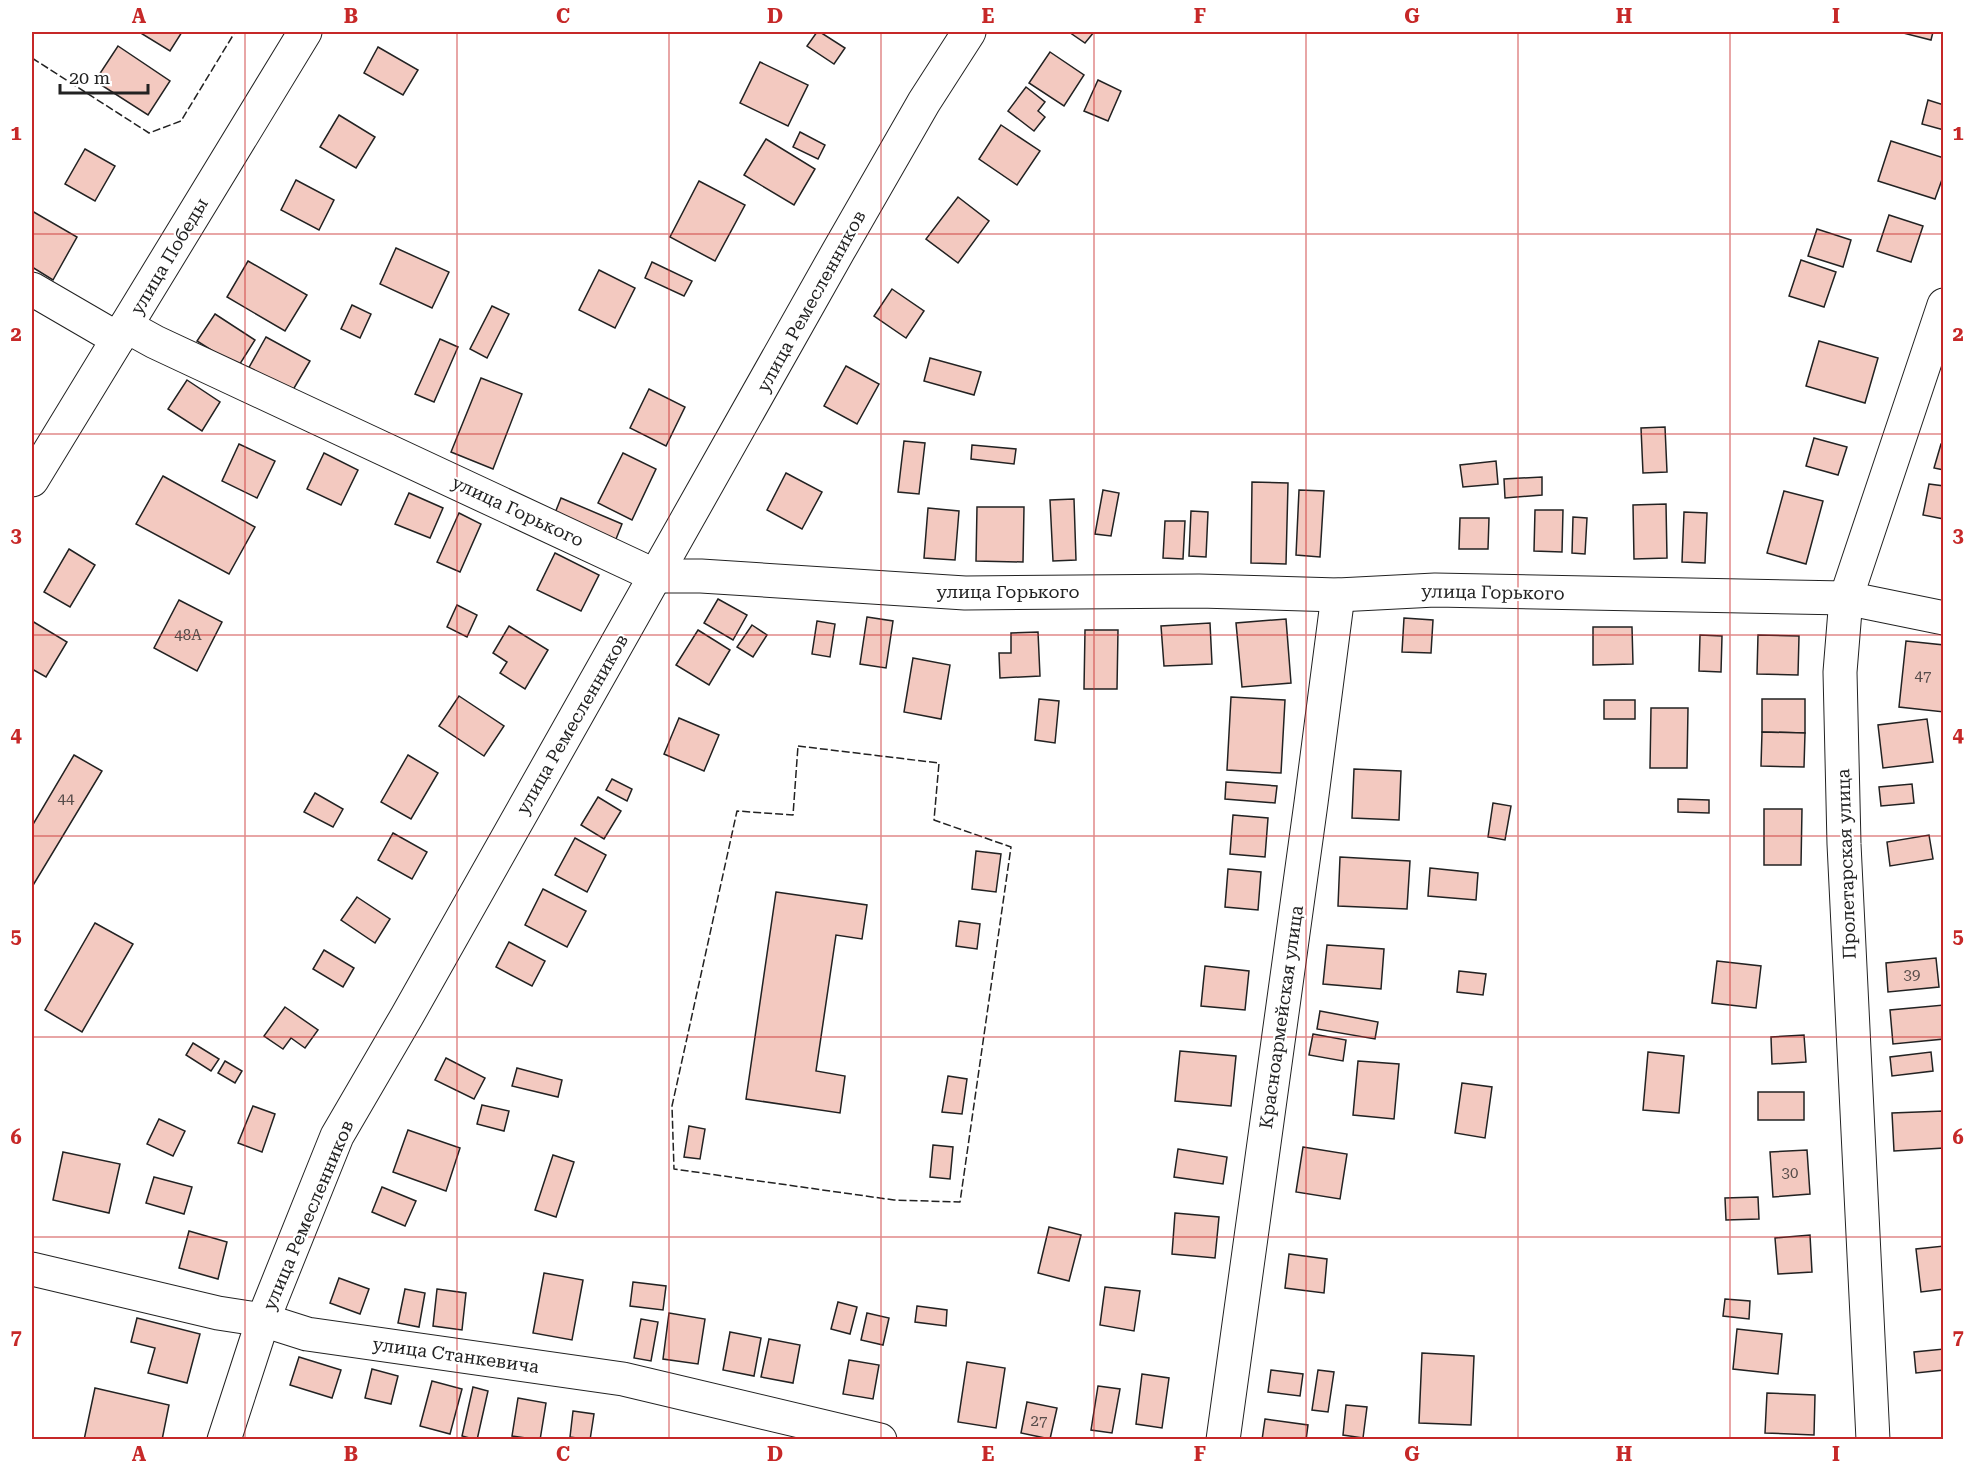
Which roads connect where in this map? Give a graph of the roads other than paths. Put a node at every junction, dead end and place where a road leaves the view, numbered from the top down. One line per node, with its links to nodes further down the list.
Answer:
1 (305, 32): 5 (street, улица Победы)
2 (969, 32): 7 (street, улица Ремесленников)
3 (32, 289): 5 (street, улица Горького)
4 (1944, 305): 9 (street, Пролетарская улица)
5 (122, 332): 6 (street, улица Победы); 7 (street, улица Горького)
6 (32, 480)
7 (656, 576): 8 (street, улица Горького); 12 (street, улица Ремесленников)
8 (1338, 595): 9 (street, улица Горького); 15 (street, Красноармейская улица)
9 (1846, 598): 10 (street, улица Горького); 16 (street, Пролетарская улица)
10 (1944, 618)
11 (32, 1269): 12 (street, улица Станкевича)
12 (263, 1320): 13 (street, улица Ремесленников); 14 (street, улица Станкевича)
13 (224, 1440)
14 (880, 1440)
15 (1223, 1440)
16 (1873, 1440)

